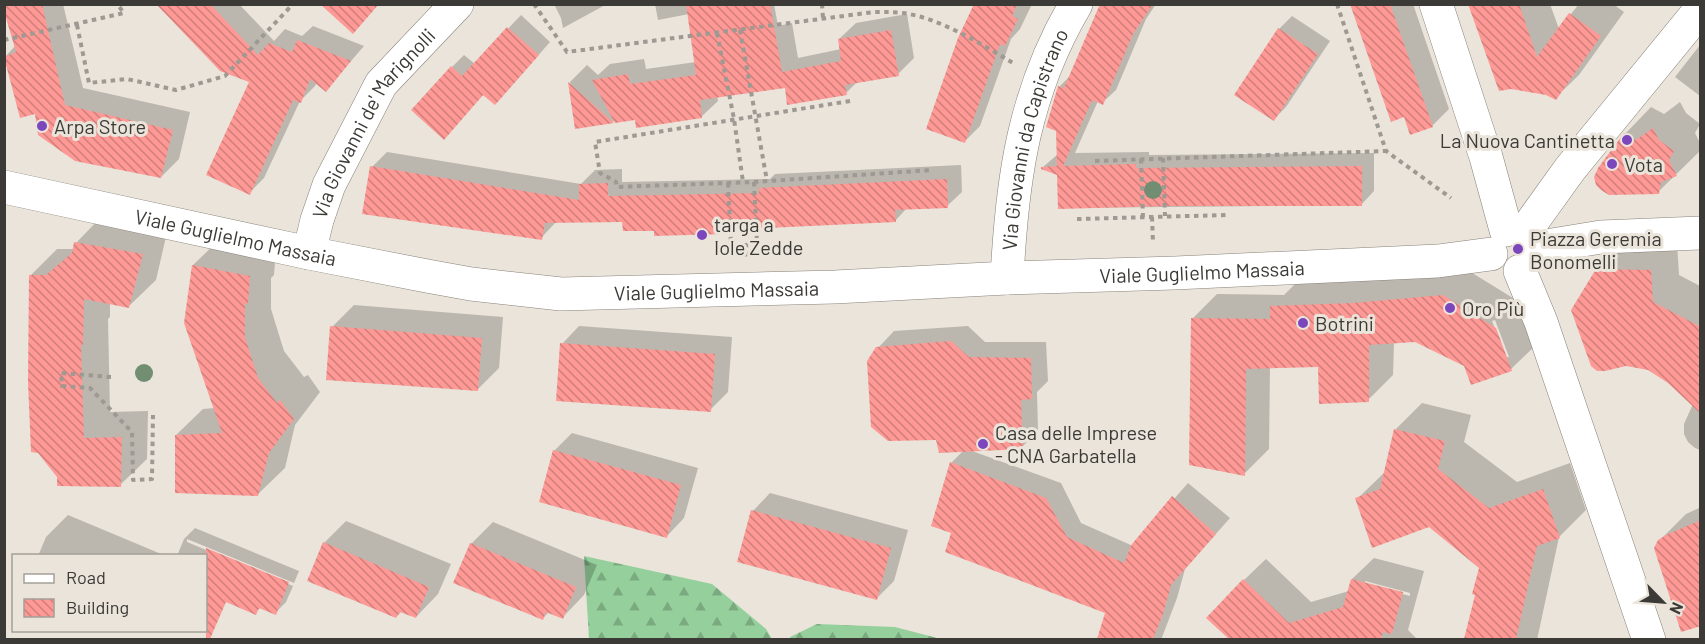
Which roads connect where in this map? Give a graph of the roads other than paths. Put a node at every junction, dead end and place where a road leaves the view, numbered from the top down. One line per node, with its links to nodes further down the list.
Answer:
1 (457, 4): 8 (street, Via Giovanni de' Marignolli)
2 (1076, 4): 9 (street, Via Giovanni da Capistrano)
3 (1436, 4): 7 (street)
4 (1701, 10): 7 (street)
5 (4, 188): 8 (street, Viale Guglielmo Massaia)
6 (1701, 233): 7 (street)
7 (1515, 247): 9 (street, Viale Guglielmo Massaia); 10 (street)
8 (309, 253): 9 (street, Viale Guglielmo Massaia)
9 (1007, 278)
10 (1649, 639)

